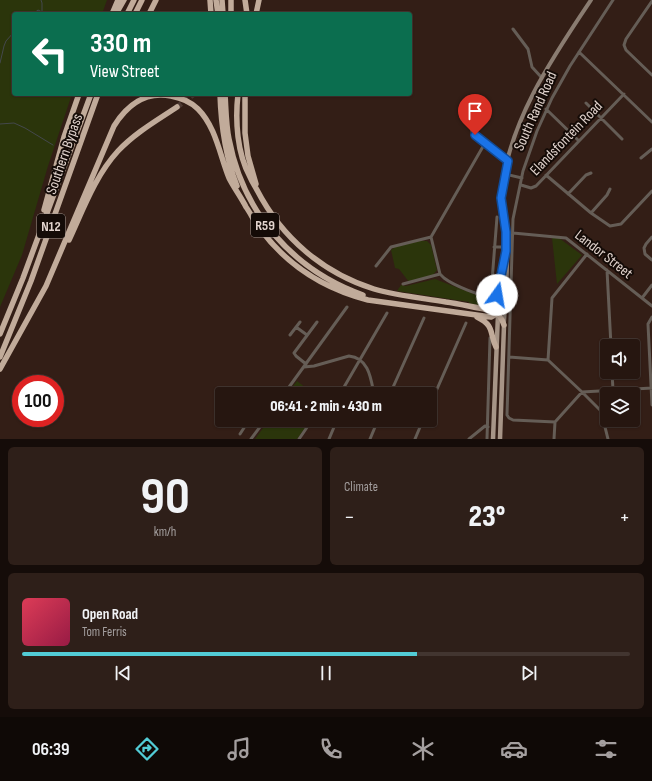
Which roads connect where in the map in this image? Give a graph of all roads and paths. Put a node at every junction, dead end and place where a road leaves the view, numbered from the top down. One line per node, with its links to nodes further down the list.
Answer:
1 (118, 0): 15 (highway)
2 (124, 0): 16 (highway)
3 (134, 0): 17 (highway)
4 (142, 0): 18 (highway)
5 (156, 0): 19 (highway)
6 (210, 0): 20 (highway)
7 (216, 0): 21 (highway)
8 (222, 0): 22 (highway)
9 (231, 0): 23 (highway)
10 (245, 0): 24 (highway)
11 (259, 0): 25 (highway)
12 (591, 0): 29 (main road, South Rand Road)
13 (613, 0): 27 (street, South Rand Road)
14 (652, 1): 28 (street)
15 (113, 12)
16 (117, 12)
17 (128, 12)
18 (136, 12)
19 (150, 12)
20 (211, 12)
21 (218, 12)
22 (223, 12)
23 (231, 12)
24 (246, 12)
25 (256, 12)
26 (513, 29): 29 (street)
27 (579, 52): 30 (street); 43 (street, South Rand Road)
28 (652, 75)
29 (542, 78): 51 (main road, South Rand Road)
30 (624, 94): 44 (street, Elandsfontein Road); 45 (street)
31 (78, 96): 65 (highway)
32 (89, 96): 65 (highway, Southern Bypass / N12)
33 (97, 96): 101 (highway, Southern Bypass / N12)
34 (150, 96): 73 (highway)
35 (171, 96): 61 (highway)
36 (220, 96): 61 (highway)
37 (225, 96): 80 (highway, R59)
38 (238, 96): 57 (highway, R59)
39 (245, 96): 57 (highway)
40 (468, 97): 48 (street)
41 (586, 103): 44 (street)
42 (177, 108): 73 (highway)
43 (546, 110): 47 (street); 55 (street, South Rand Road)
44 (601, 118): 46 (street); 47 (street, Elandsfontein Road)
45 (652, 121)
46 (622, 138)
47 (579, 141): 54 (street, Elandsfontein Road)
48 (485, 143): 51 (street); 66 (street)
49 (652, 149): 50 (street)
50 (641, 158)
51 (508, 161): 52 (main road, South Rand Road)
52 (505, 174): 55 (street); 69 (main road, South Rand Road)
53 (591, 174): 60 (street)
54 (546, 175): 56 (street, Elandsfontein Road); 60 (street)
55 (522, 178): 56 (street, South Rand Road)
56 (521, 185): 64 (street, South Rand Road)
57 (256, 188): 84 (highway, R59)
58 (610, 189): 62 (street)
59 (652, 192): 62 (street)
60 (568, 194): 62 (street)
61 (242, 199): 80 (highway)
62 (591, 213)
63 (497, 217): 68 (street)
64 (513, 233): 70 (street, Landor Street); 102 (street, South Rand Road)
65 (38, 235): 95 (highway, Southern Bypass / N12)
66 (431, 237): 72 (street); 75 (street)
67 (652, 237): 71 (street)
68 (494, 247): 69 (street); 75 (street)
69 (507, 249): 78 (main road, South Rand Road); 81 (main road, South Rand Road)
70 (587, 254): 74 (street, Landor Street); 105 (street)
71 (652, 260)
72 (376, 266)
73 (54, 267): 108 (highway)
74 (607, 270): 79 (street, Landor Street); 99 (street)
75 (440, 274): 76 (street)
76 (403, 284)
77 (652, 285): 79 (street)
78 (499, 291): 84 (highway); 86 (main road, South Rand Road)
79 (642, 298): 82 (street, Landor Street)
80 (378, 301): 87 (highway, R59)
81 (505, 303): 86 (highway); 93 (main road, South Rand Road)
82 (652, 306)
83 (347, 307): 103 (street)
84 (474, 307): 86 (highway)
85 (387, 313): 104 (street)
86 (498, 314): 87 (highway); 93 (highway); 100 (main road, South Rand Road)
87 (473, 315): 100 (highway)
88 (424, 318): 112 (street)
89 (652, 318): 114 (street)
90 (300, 322): 94 (street)
91 (317, 322): 97 (street)
92 (466, 323): 113 (street)
93 (504, 325): 136 (main road, South Rand Road)
94 (296, 327): 96 (street); 97 (street)
95 (0, 334)
96 (290, 335)
97 (307, 335): 106 (street)
98 (490, 338): 126 (street)
99 (611, 339)
100 (496, 347): 135 (main road, South Rand Road)
101 (0, 357)
102 (509, 357): 105 (street); 119 (street, South Rand Road)
103 (309, 360): 106 (street); 107 (street)
104 (360, 360): 107 (street); 110 (street); 111 (street)
105 (548, 360): 117 (street)
106 (305, 365): 107 (street); 109 (street)
107 (314, 366)
108 (0, 369)
109 (289, 387)
110 (344, 387)
111 (372, 387)
112 (393, 387)
113 (437, 388)
114 (652, 388): 115 (street); 118 (street)
115 (640, 389)
116 (600, 391): 117 (street)
117 (582, 392): 119 (street); 138 (street)
118 (652, 405)
119 (555, 422): 137 (street)
120 (244, 427): 127 (street)
121 (260, 427): 128 (street)
122 (307, 427): 129 (street)
123 (334, 427): 130 (street)
124 (375, 427): 131 (street)
125 (420, 427): 132 (street)
126 (488, 427): 133 (street); 134 (street)
127 (240, 434)
128 (252, 439)
129 (299, 439)
130 (329, 439)
131 (370, 439)
132 (415, 439)
133 (469, 439)
134 (487, 439)
135 (493, 439)
136 (500, 439)
137 (554, 439)
138 (608, 439)

